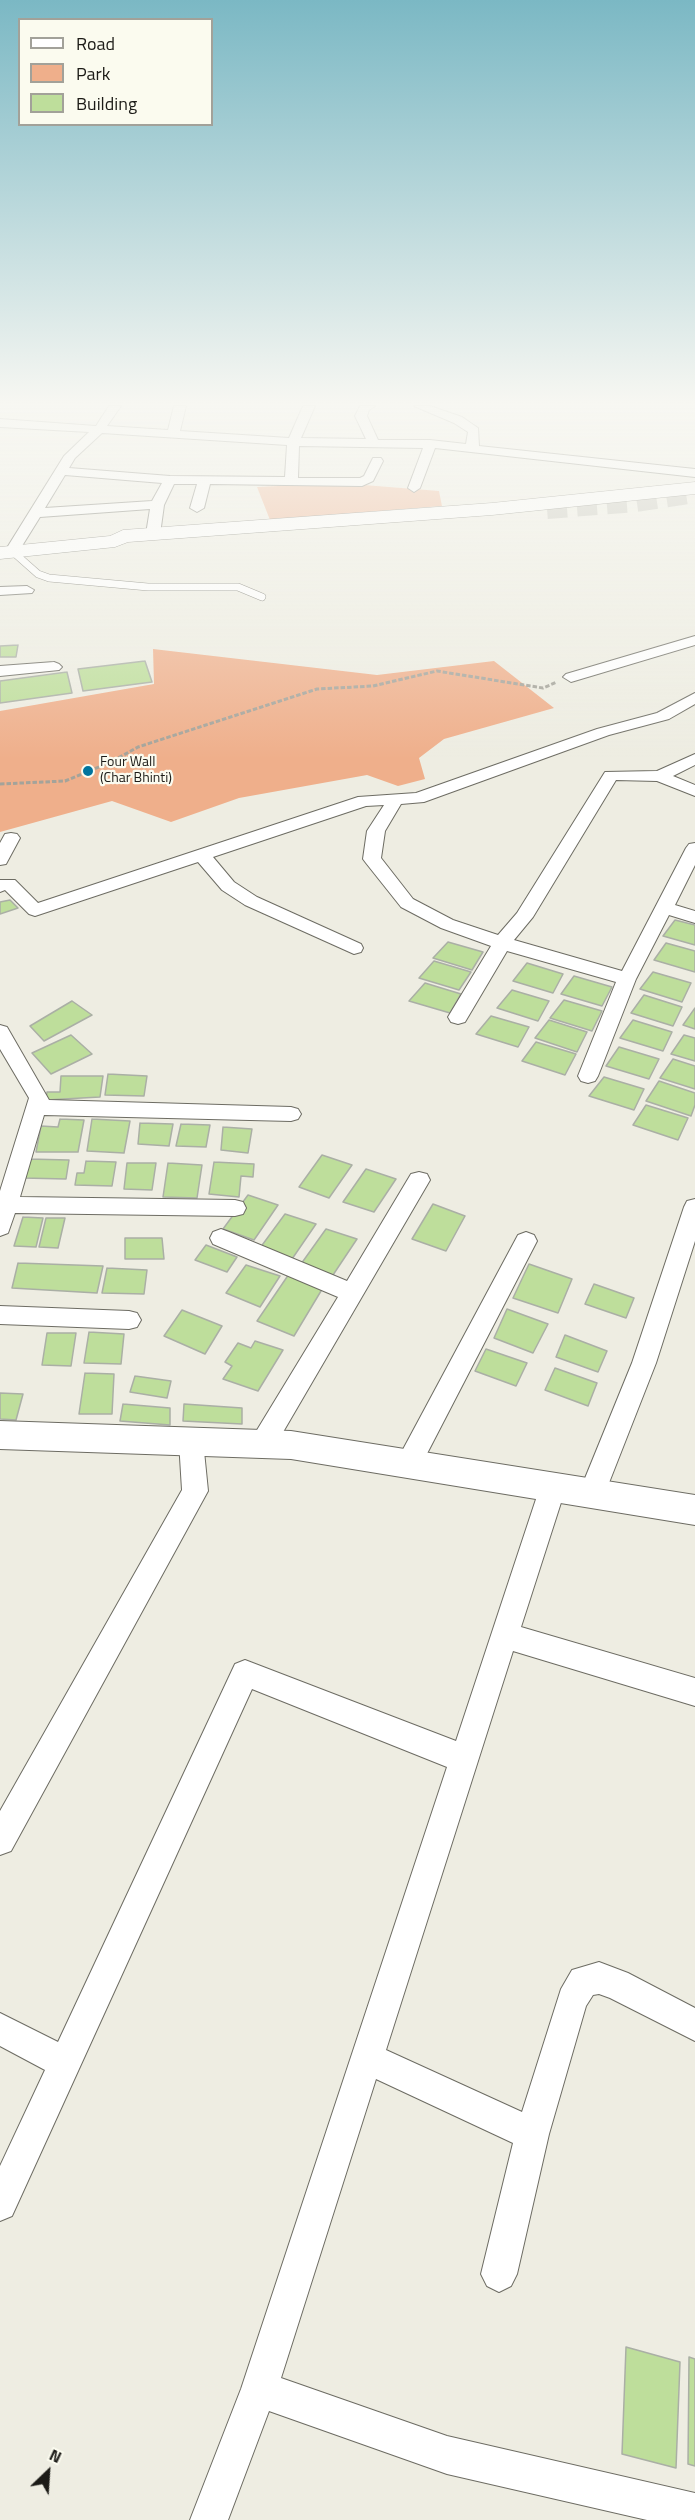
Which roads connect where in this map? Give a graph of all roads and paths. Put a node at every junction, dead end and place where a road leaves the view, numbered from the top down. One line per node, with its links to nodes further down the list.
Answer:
1 (28, 524): 8 (street)
2 (154, 524): 6 (street)
3 (294, 524): 6 (main road)
4 (367, 524): 7 (main road)
5 (427, 524): 8 (main road)
6 (153, 534): 7 (main road)
7 (114, 541): 8 (main road)
8 (9, 557): 11 (lane)
9 (27, 590): 10 (street)
10 (0, 591)
11 (262, 597)
12 (695, 640): 15 (street)
13 (54, 667): 14 (street)
14 (0, 671)
15 (571, 677): 19 (path)
16 (695, 698): 21 (street)
17 (695, 759): 18 (street)
18 (660, 776): 20 (street); 30 (street)
19 (0, 784)
20 (695, 791)
21 (396, 799): 24 (street); 30 (street)
22 (11, 838): 25 (street)
23 (695, 848): 28 (street)
24 (202, 855): 27 (street); 31 (street)
25 (0, 860)
26 (0, 865): 27 (street)
27 (4, 885)
28 (663, 907): 29 (street); 32 (street)
29 (695, 917)
30 (502, 943): 32 (street); 33 (street)
31 (354, 948)
32 (627, 979): 35 (street)
33 (458, 1017)
34 (0, 1032): 36 (street)
35 (588, 1076)
36 (37, 1107): 37 (street); 39 (street)
37 (291, 1114)
38 (419, 1180): 46 (street)
39 (6, 1206): 41 (street); 42 (street)
40 (695, 1207): 45 (street)
41 (235, 1208)
42 (0, 1227)
43 (221, 1238): 46 (street)
44 (526, 1241): 52 (street)
45 (689, 1251): 54 (street)
46 (352, 1293): 51 (street)
47 (0, 1316): 48 (street)
48 (129, 1320)
49 (0, 1435): 50 (street)
50 (190, 1441): 51 (street); 59 (street)
51 (263, 1443): 52 (street)
52 (409, 1463): 53 (street)
53 (553, 1487): 54 (street); 56 (street)
54 (592, 1493): 55 (street)
55 (695, 1510)
56 (504, 1635): 57 (street); 58 (street)
57 (695, 1692)
58 (464, 1760): 62 (street); 63 (street)
59 (0, 1840)
60 (695, 2025): 64 (street)
61 (0, 2029): 63 (street)
62 (367, 2058): 64 (street); 67 (street)
63 (65, 2063): 65 (street)
64 (532, 2134): 66 (street)
65 (0, 2205)
66 (499, 2274)
67 (259, 2389): 68 (street); 69 (street)
68 (695, 2512)
69 (209, 2520)

